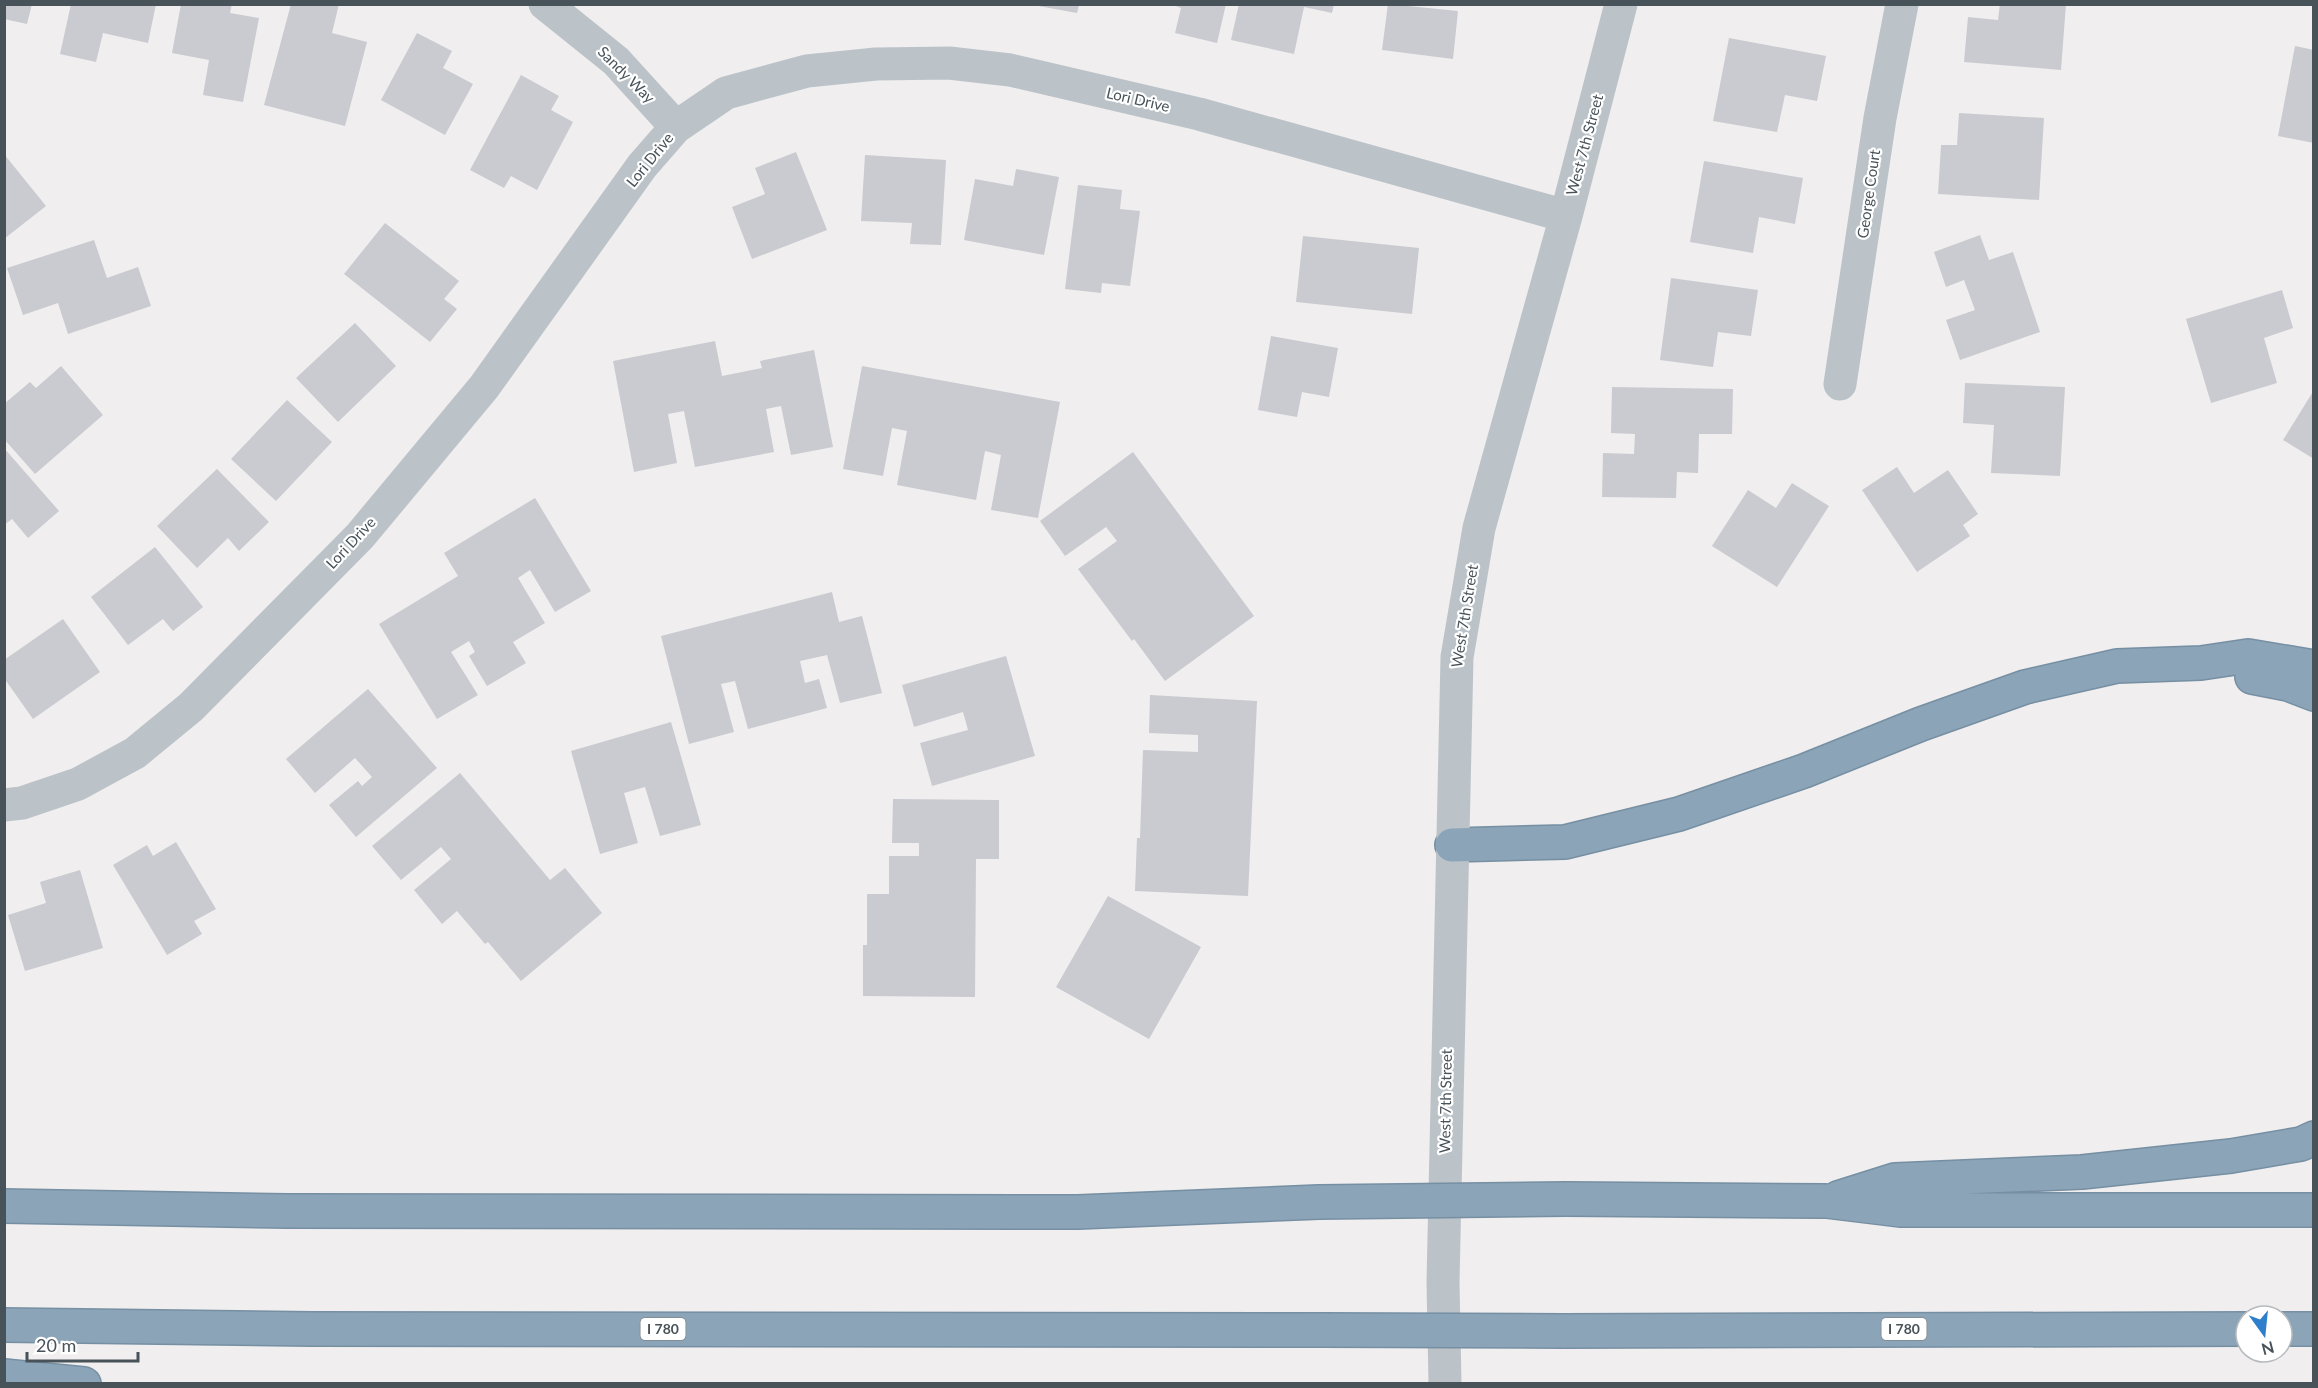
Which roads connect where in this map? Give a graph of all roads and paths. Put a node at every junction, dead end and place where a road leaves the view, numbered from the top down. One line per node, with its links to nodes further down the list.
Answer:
1 (545, 4): 4 (street, Sandy Way)
2 (1621, 4): 5 (street, West 7th Street)
3 (1902, 4): 6 (street, George Court)
4 (676, 127): 5 (street, Lori Drive); 10 (street, Lori Drive)
5 (1566, 216): 11 (street, West 7th Street)
6 (1840, 384)
7 (2201, 663): 8 (highway); 9 (highway); 11 (highway)
8 (2313, 667)
9 (2313, 694)
10 (4, 805)
11 (1452, 845): 22 (street, West 7th Street)
12 (2313, 1138): 13 (highway)
13 (1826, 1202): 14 (highway, bridge); 15 (highway)
14 (4, 1206)
15 (2313, 1210)
16 (4, 1325): 17 (highway, I 780, bridge)
17 (2234, 1329)
18 (2294, 1329): 19 (highway)
19 (2313, 1329)
20 (4, 1376): 21 (highway)
21 (84, 1383)
22 (1445, 1383)

